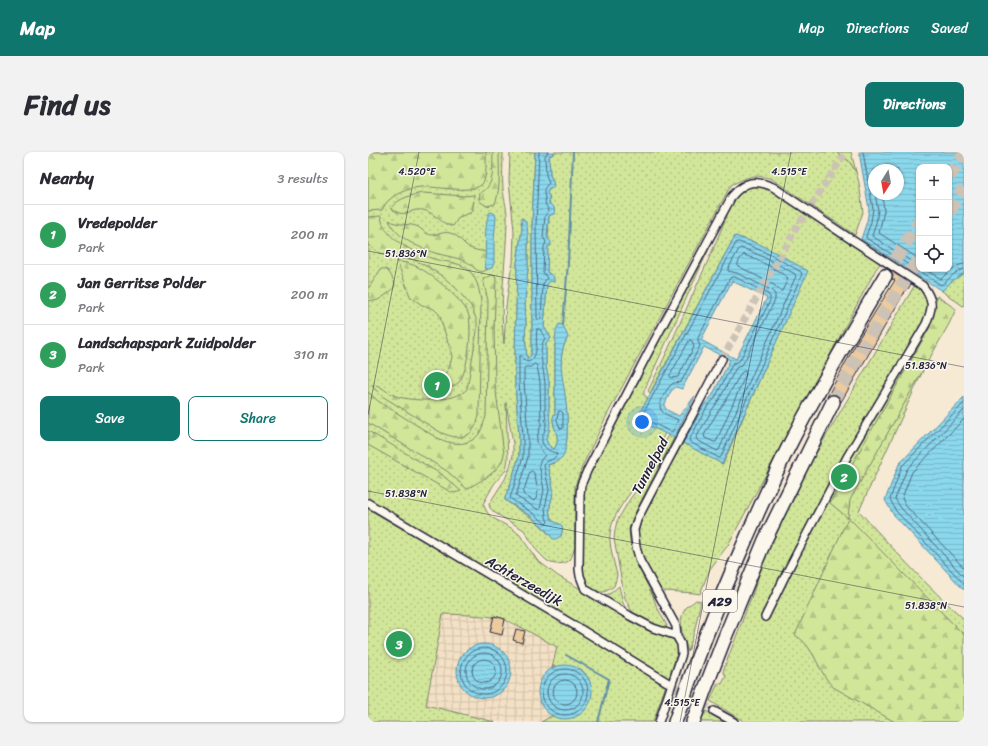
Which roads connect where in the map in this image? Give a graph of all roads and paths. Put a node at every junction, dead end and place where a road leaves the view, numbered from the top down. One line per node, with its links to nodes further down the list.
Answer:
1 (885, 276): 10 (highway, A29)
2 (722, 358): 6 (street, Tunnelpad)
3 (834, 402): 11 (highway, A29)
4 (368, 503): 7 (street, Achterzeedijk)
5 (765, 617): 6 (street)
6 (677, 636): 9 (street, Tunnelpad)
7 (667, 682)
8 (714, 711): 12 (street)
9 (659, 722)
10 (675, 722)
11 (693, 722)
12 (734, 722)

